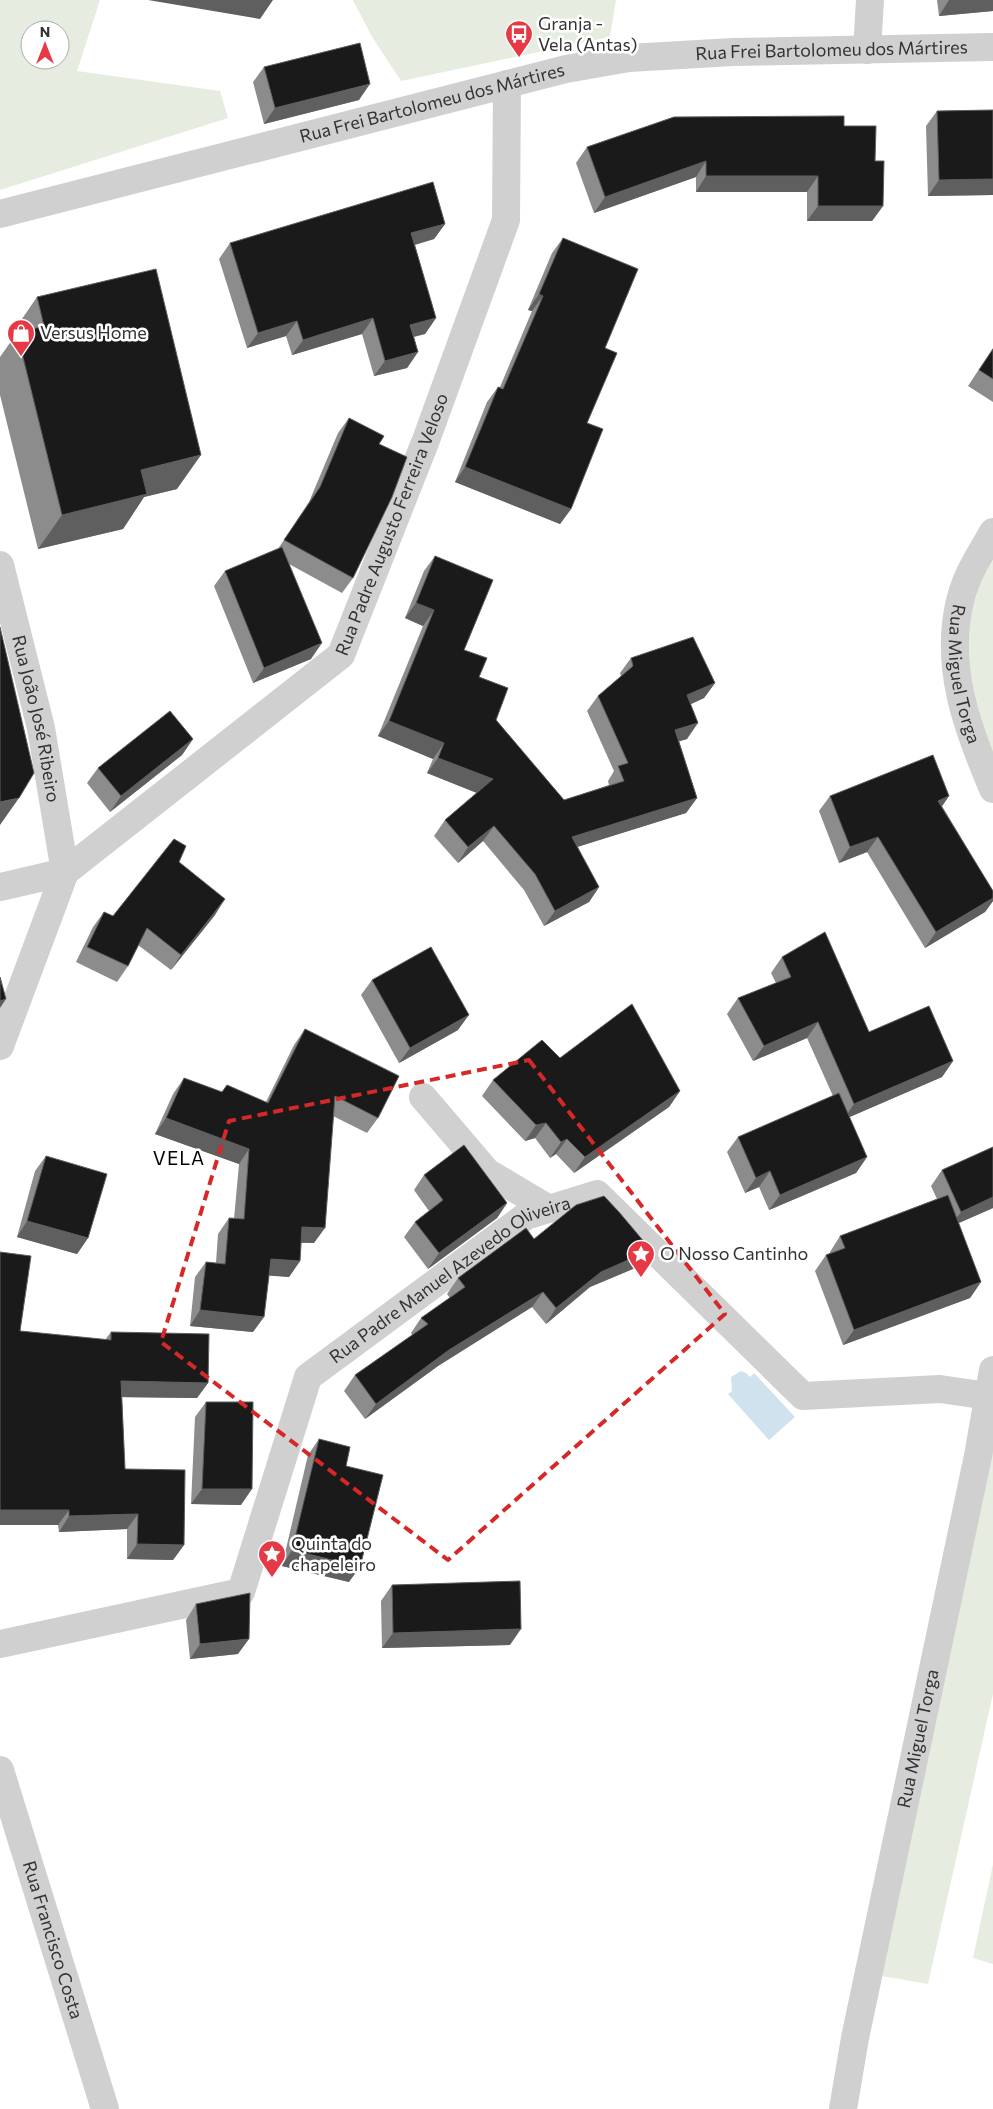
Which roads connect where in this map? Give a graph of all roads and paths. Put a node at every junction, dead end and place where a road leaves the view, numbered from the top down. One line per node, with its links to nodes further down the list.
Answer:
1 (870, 0): 3 (street)
2 (993, 46): 3 (street, Rua Frei Bartolomeu dos Mártires)
3 (868, 50): 4 (street, Rua Frei Bartolomeu dos Mártires)
4 (507, 84): 5 (street, Rua Frei Bartolomeu dos Mártires); 9 (street, Rua Padre Augusto Ferreira Veloso)
5 (0, 214)
6 (993, 532): 8 (street, Rua Miguel Torga)
7 (0, 565): 9 (street, Rua João José Ribeiro)
8 (993, 789)
9 (65, 872): 10 (street); 11 (street)
10 (0, 887)
11 (0, 1046)
12 (423, 1097): 13 (street)
13 (549, 1209): 15 (street, Rua Padre Manuel Azevedo Oliveira); 16 (street, Rua Padre Manuel Azevedo Oliveira)
14 (993, 1370): 15 (street, Rua Miguel Torga)
15 (988, 1396): 19 (street, Rua Miguel Torga)
16 (0, 1644)
17 (0, 1770): 18 (street, Rua Francisco Costa)
18 (104, 2109)
19 (843, 2109)

